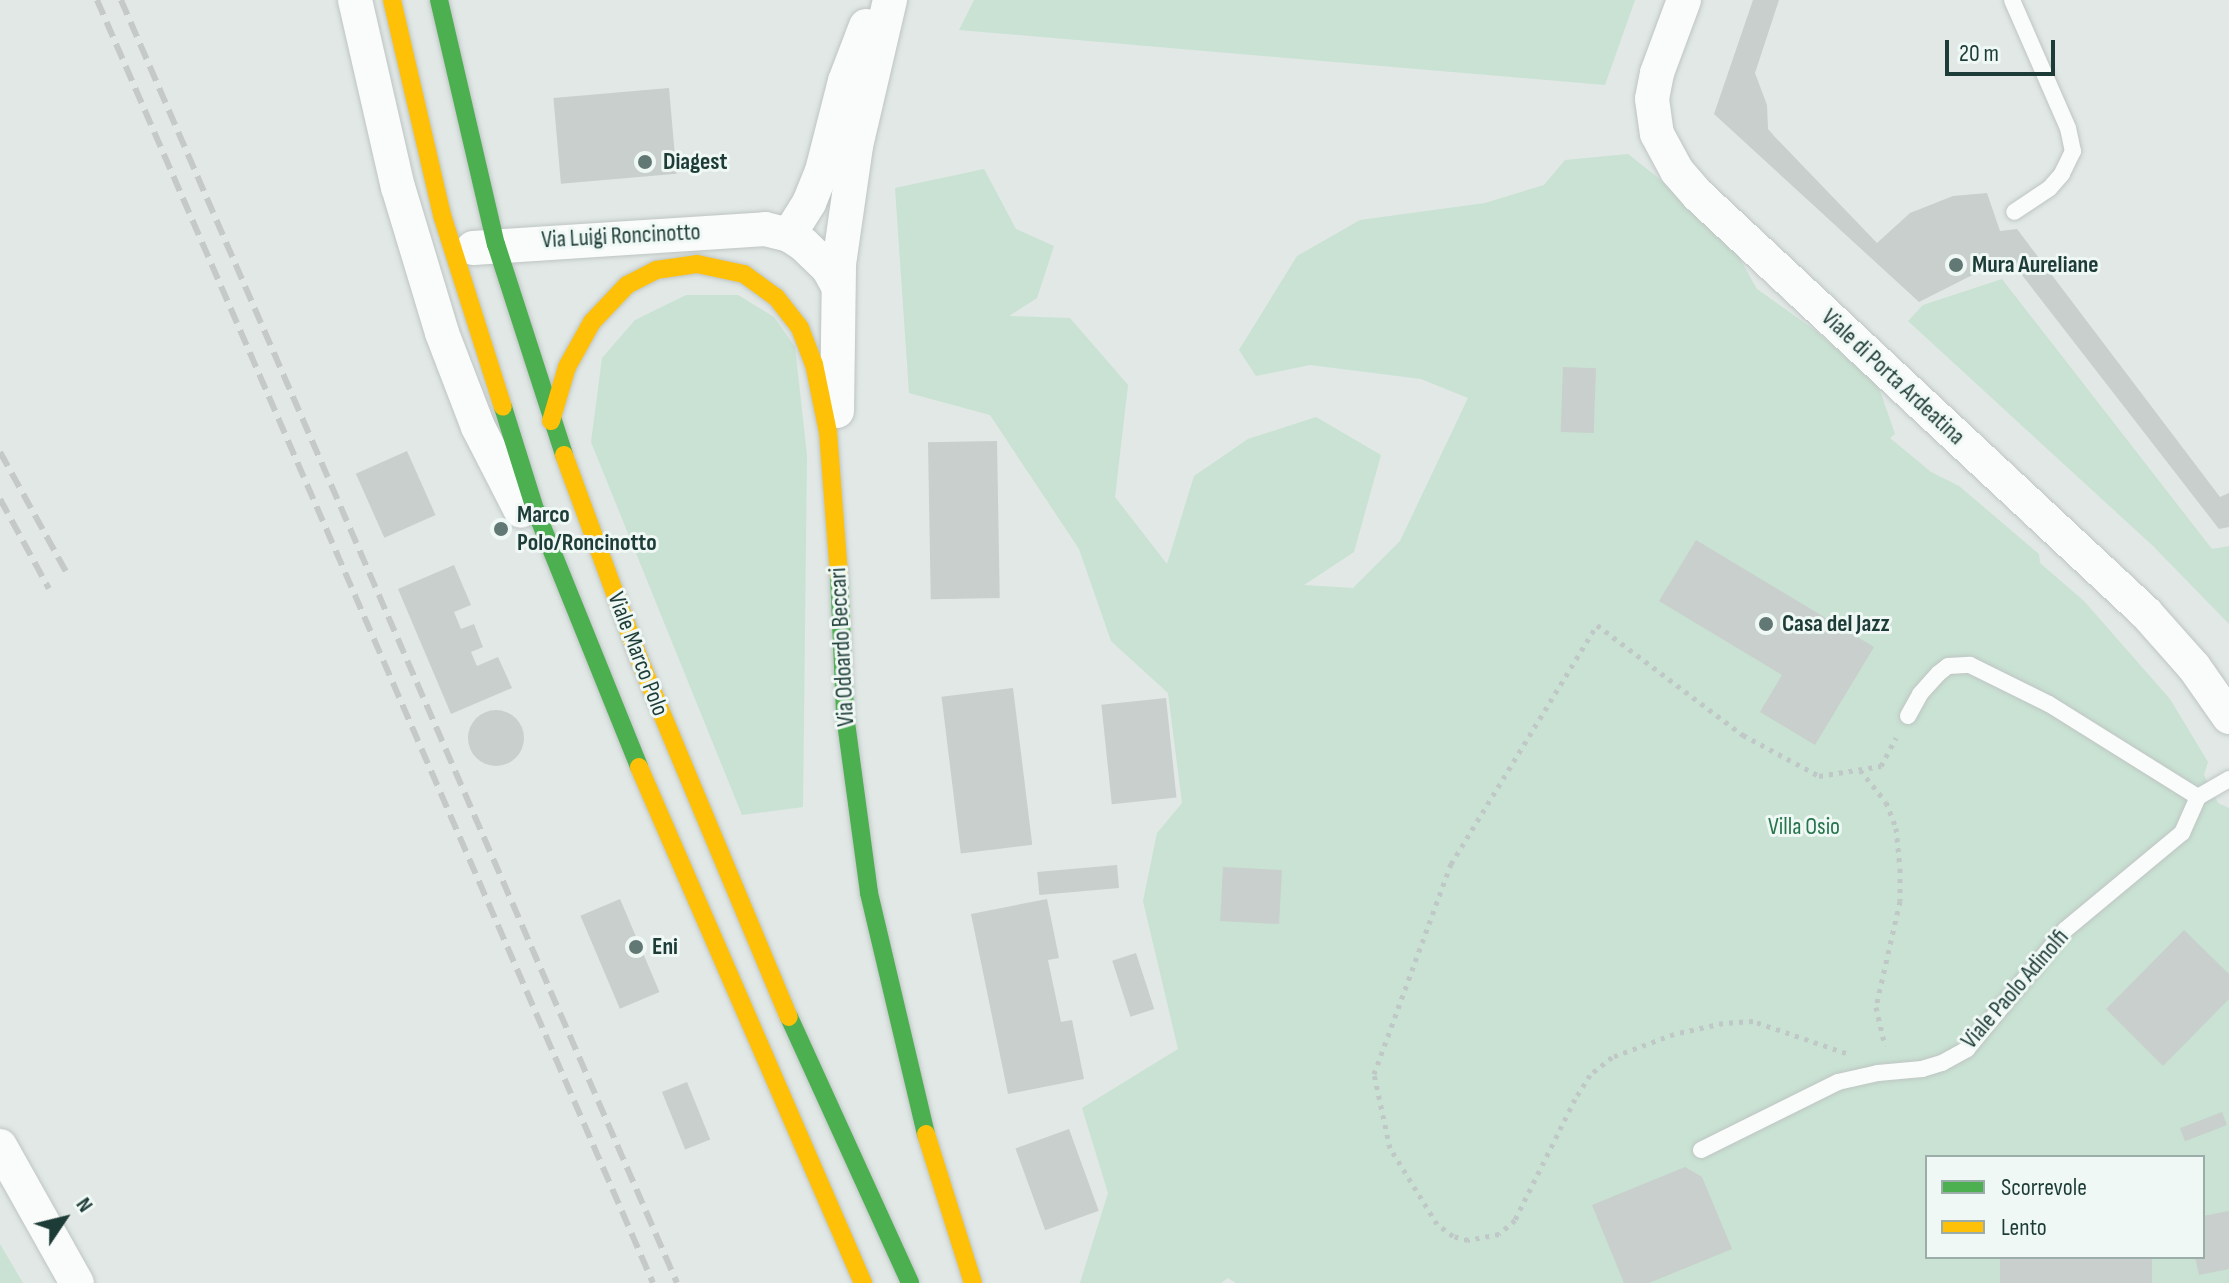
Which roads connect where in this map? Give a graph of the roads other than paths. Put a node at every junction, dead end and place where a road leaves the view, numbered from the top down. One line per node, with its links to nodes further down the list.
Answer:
1 (355, 0): 15 (street, Viale Marco Polo)
2 (392, 0): 11 (main road, Viale Marco Polo)
3 (439, 0): 10 (main road, Viale Marco Polo)
4 (876, 0): 9 (street)
5 (890, 0): 12 (street, Via Odoardo Beccari)
6 (1684, 0): 17 (street, Viale di Porta Ardeatina)
7 (2012, 0): 8 (lane)
8 (2014, 212)
9 (789, 235): 10 (street, Via Luigi Roncinotto); 12 (street)
10 (496, 244): 11 (street, Via Luigi Roncinotto); 13 (main road, Viale Marco Polo)
11 (453, 252): 15 (main road, Viale Marco Polo)
12 (837, 284): 14 (street, Via Odoardo Beccari)
13 (551, 421): 14 (main road); 24 (main road, Viale Marco Polo)
14 (836, 507): 25 (main road, Via Odoardo Beccari)
15 (567, 594): 23 (main road, Viale Marco Polo)
16 (1908, 716): 19 (lane)
17 (2229, 717)
18 (2229, 779): 19 (lane)
19 (2204, 793): 21 (lane, Viale Paolo Adinolfi)
20 (0, 1146): 22 (street)
21 (1701, 1150)
22 (77, 1283)
23 (863, 1283)
24 (910, 1283)
25 (973, 1283)

